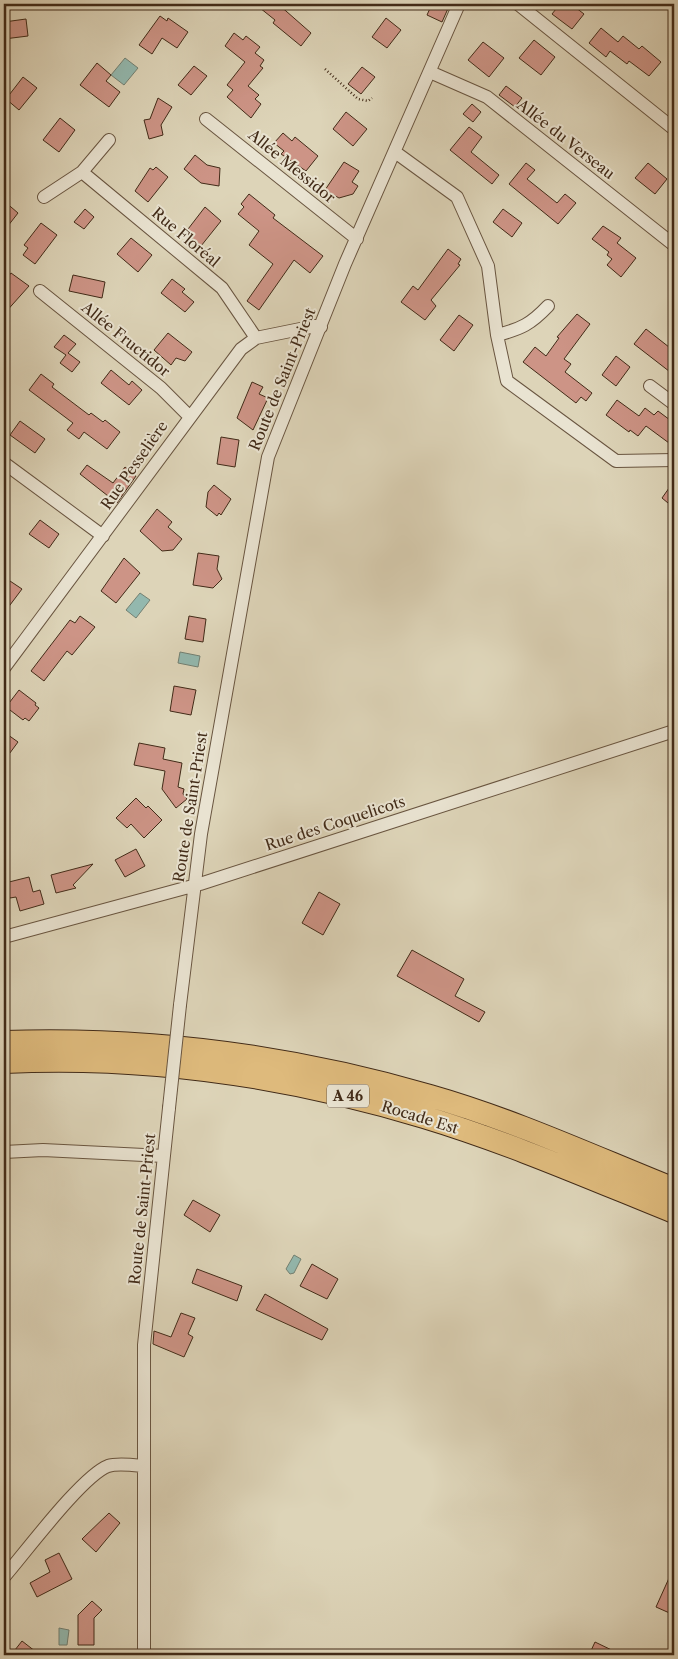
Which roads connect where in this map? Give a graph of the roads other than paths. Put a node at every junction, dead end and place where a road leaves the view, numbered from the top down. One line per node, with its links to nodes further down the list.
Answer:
1 (460, 4): 3 (street, Route de Saint-Priest)
2 (518, 4): 5 (street)
3 (430, 72): 7 (street, Route de Saint-Priest); 11 (street, Allée du Verseau)
4 (206, 119): 10 (street, Allée Messidor)
5 (674, 129)
6 (109, 140): 8 (street)
7 (395, 152): 10 (street, Route de Saint-Priest); 15 (street)
8 (82, 172): 9 (street); 16 (street, Rue Floréal)
9 (44, 197)
10 (357, 239): 14 (street, Route de Saint-Priest)
11 (674, 245)
12 (40, 291): 19 (street, Allée Fructidor)
13 (548, 306): 15 (street)
14 (321, 327): 16 (street, Rue Pesselière); 25 (street, Route de Saint-Priest)
15 (497, 335): 20 (street)
16 (256, 338): 19 (street, Rue Pesselière)
17 (650, 386): 18 (street)
18 (674, 404)
19 (189, 416): 22 (street, Rue Pesselière)
20 (674, 460)
21 (4, 463): 22 (street)
22 (103, 536): 23 (street, Rue Pesselière)
23 (4, 668)
24 (674, 731): 25 (street, Rue des Coquelicots)
25 (193, 886): 26 (street, Rue des Coquelicots); 30 (street, Route de Saint-Priest, bridge)
26 (4, 937)
27 (4, 1042): 31 (highway, Rocade Est / A 46)
28 (4, 1062): 32 (highway, Rocade Est / A 46)
29 (4, 1152): 30 (street)
30 (164, 1156): 33 (street, Route de Saint-Priest)
31 (674, 1189)
32 (674, 1212)
33 (143, 1466): 34 (street); 35 (street, Route de Saint-Priest)
34 (4, 1577)
35 (144, 1655)

